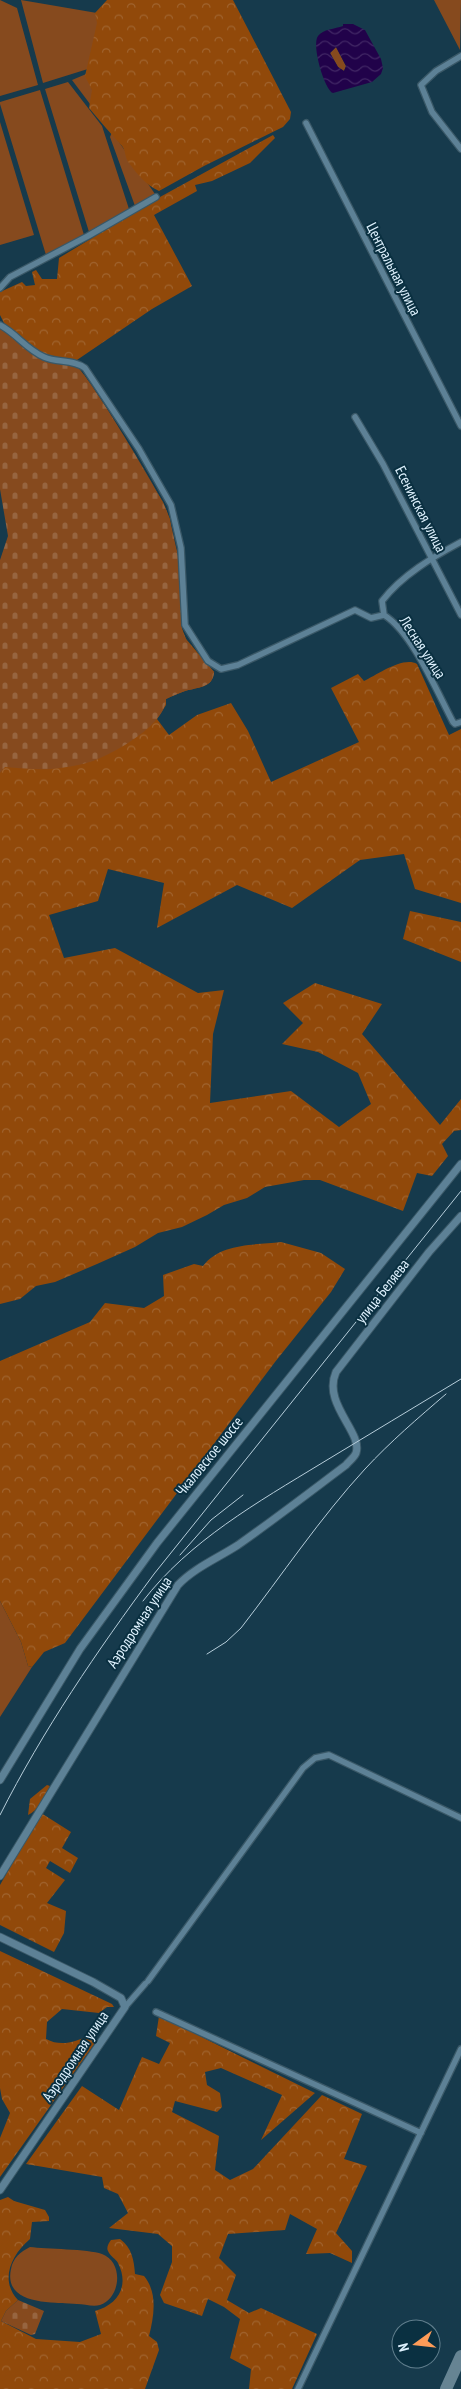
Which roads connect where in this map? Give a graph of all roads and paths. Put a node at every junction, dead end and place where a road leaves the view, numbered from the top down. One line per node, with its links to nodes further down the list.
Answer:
1 (461, 56): 3 (street)
2 (306, 123): 8 (street, Центральная улица)
3 (461, 150)
4 (156, 197): 5 (street)
5 (0, 288)
6 (0, 325): 12 (street)
7 (355, 417): 10 (street, Есенинская улица)
8 (461, 426)
9 (461, 542): 10 (street)
10 (432, 558): 11 (street, Есенинская улица); 12 (street)
11 (461, 614)
12 (384, 615): 13 (street, Лесная улица)
13 (461, 722)
14 (461, 1164): 17 (street, Чкаловское шоссе)
15 (461, 1216): 16 (street, улица Беляева)
16 (354, 1439): 19 (street, Аэродромная улица)
17 (0, 1780)
18 (461, 1818): 21 (street)
19 (0, 1876)
20 (0, 1937): 21 (street, Аэродромная улица)
21 (125, 2007): 25 (street, Аэродромная улица)
22 (156, 2012): 24 (street)
23 (461, 2049): 24 (street)
24 (421, 2133): 26 (street)
25 (0, 2190)
26 (298, 2389)

